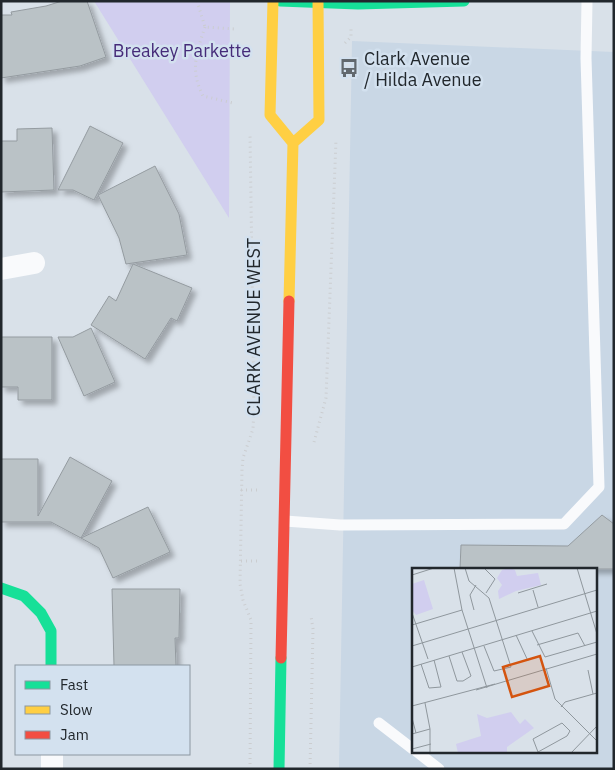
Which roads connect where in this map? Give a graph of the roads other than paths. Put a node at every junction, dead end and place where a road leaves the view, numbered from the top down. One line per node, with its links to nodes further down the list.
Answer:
1 (273, 1): 6 (street)
2 (280, 1): 5 (street)
3 (464, 1): 5 (street)
4 (587, 1): 9 (lane)
5 (318, 2): 6 (street)
6 (293, 143): 9 (street, CLARK AVENUE WEST)
7 (34, 263): 8 (street)
8 (1, 269)
9 (285, 521): 17 (street, CLARK AVENUE WEST)
10 (1, 588): 11 (street)
11 (51, 665)
12 (378, 724): 13 (lane)
13 (412, 748)
14 (418, 752): 18 (lane)
15 (52, 755): 16 (street)
16 (52, 769)
17 (279, 769)
18 (439, 769)

